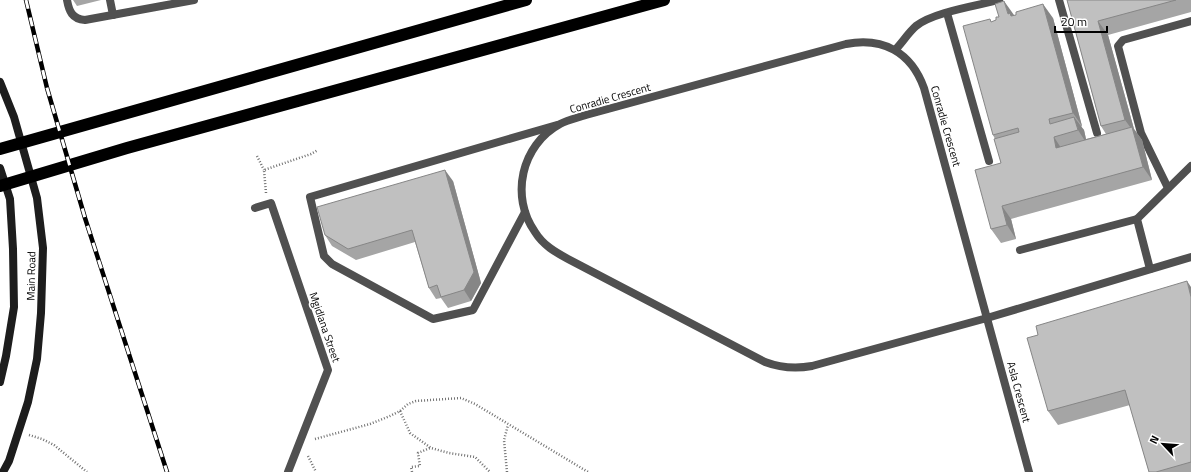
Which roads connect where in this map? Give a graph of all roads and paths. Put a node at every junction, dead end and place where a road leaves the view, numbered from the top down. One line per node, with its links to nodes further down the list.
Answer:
1 (67, 0): 10 (street)
2 (110, 0): 10 (street)
3 (194, 0): 8 (street)
4 (526, 0): 16 (highway)
5 (664, 0): 23 (highway)
6 (999, 0): 9 (street)
7 (1059, 0): 15 (street)
8 (155, 4): 10 (street)
9 (947, 13): 12 (street); 19 (street)
10 (114, 15)
11 (1191, 21): 24 (street)
12 (896, 50): 14 (street, Conradie Crescent); 32 (street, Conradie Crescent)
13 (0, 82): 36 (main road, Main Road)
14 (560, 124): 27 (street, Conradie Crescent); 27 (street)
15 (1097, 133)
16 (0, 149)
17 (318, 150): 22 (path)
18 (257, 156): 22 (path)
19 (989, 161)
20 (1191, 166): 24 (street)
21 (0, 168): 33 (main road, Main Road)
22 (264, 170): 25 (path)
23 (0, 186)
24 (1168, 188): 28 (street)
25 (271, 203): 26 (street); 37 (street, Mgidlana Street)
26 (255, 208)
27 (525, 212): 32 (street, Conradie Crescent)
28 (1137, 218): 29 (street); 31 (street)
29 (1020, 250)
30 (1191, 258): 31 (street, Conradie Crescent)
31 (1150, 269): 32 (street, Conradie Crescent)
32 (987, 318): 47 (street, Asla Crescent)
33 (0, 382)
34 (400, 411): 35 (path); 37 (path); 38 (path)
35 (508, 425): 39 (path); 45 (path)
36 (18, 432): 40 (main road, Main Road); 41 (path)
37 (300, 443): 42 (street, Mgidlana Street)
38 (431, 448): 43 (path); 44 (path)
39 (582, 471): 46 (path)
40 (4, 472)
41 (87, 472)
42 (288, 472)
43 (412, 472)
44 (490, 472)
45 (507, 472)
46 (588, 472)
47 (1029, 472)

